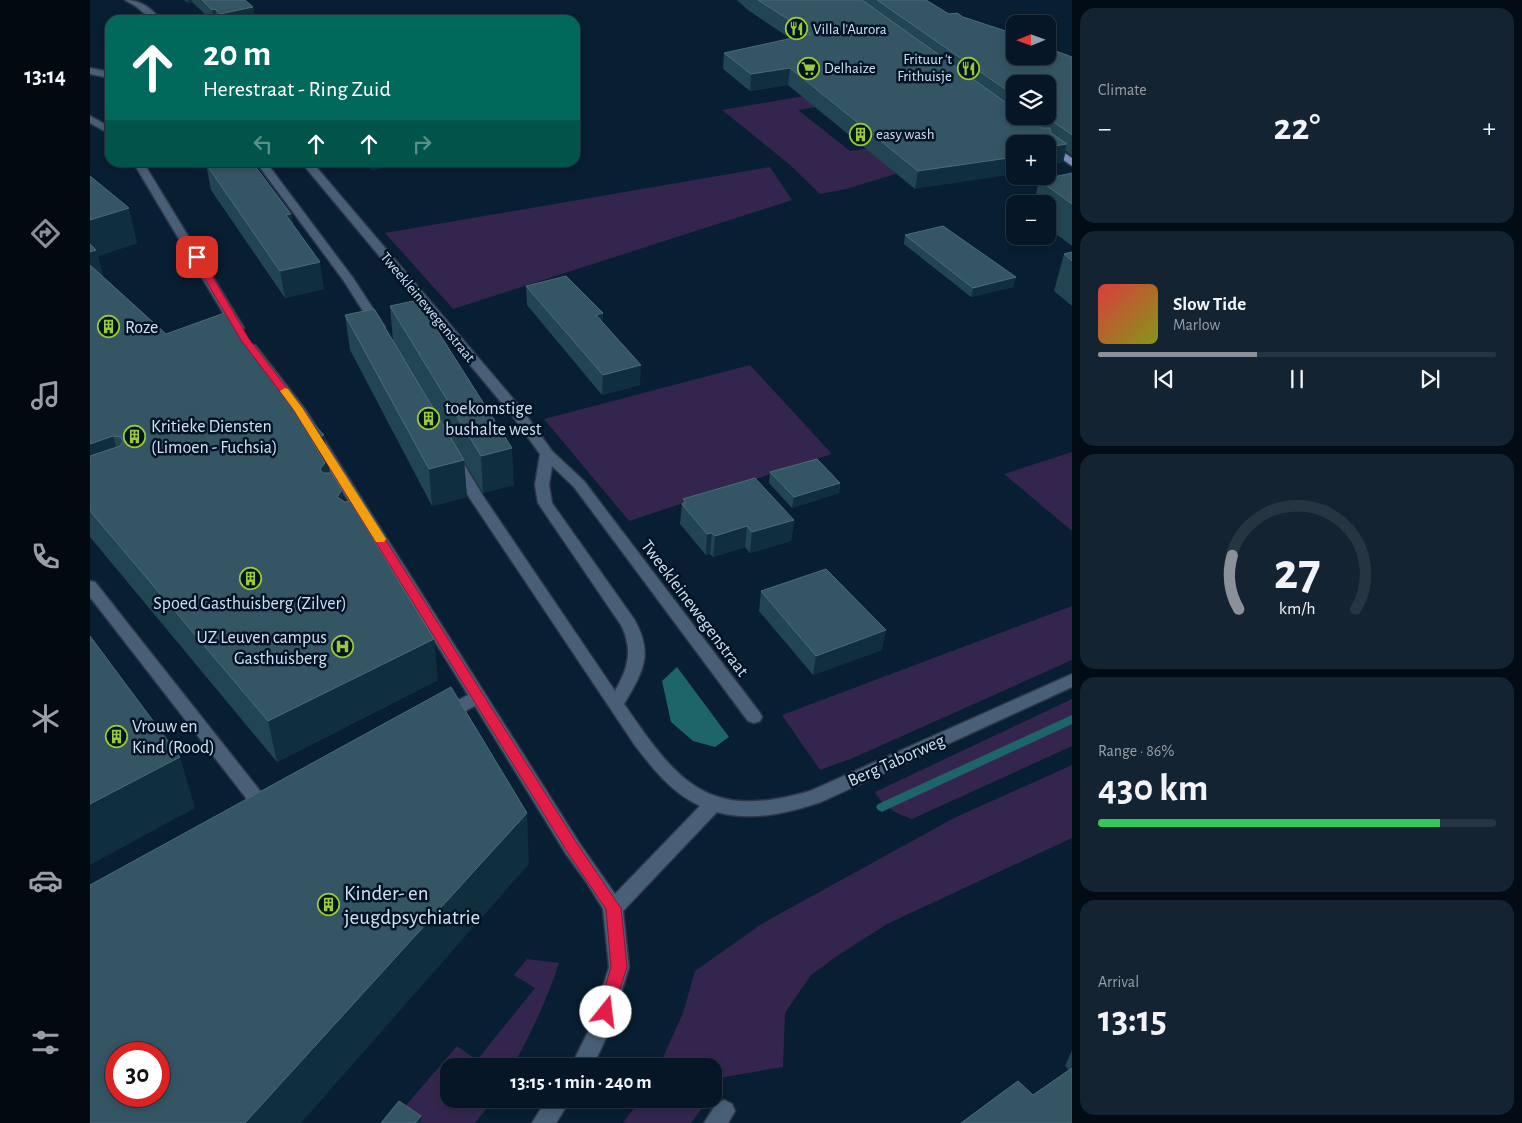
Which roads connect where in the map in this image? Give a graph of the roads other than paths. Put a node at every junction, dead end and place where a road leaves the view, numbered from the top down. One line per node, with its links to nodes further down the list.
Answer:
1 (129, 0): 2 (street)
2 (151, 15)
3 (90, 71): 4 (street)
4 (105, 74)
5 (90, 119): 6 (street)
6 (105, 128)
7 (1056, 151): 8 (main road)
8 (1072, 163)
9 (141, 167): 17 (street)
10 (265, 167): 12 (street)
11 (310, 167): 14 (street, Tweekleinewegenstraat)
12 (386, 340)
13 (448, 447): 18 (street, Berg Taborweg)
14 (547, 454): 18 (street); 19 (street, Tweekleinewegenstraat)
15 (90, 586): 23 (street)
16 (1072, 680): 22 (street, Berg Taborweg)
17 (479, 696): 20 (street); 25 (street)
18 (616, 704): 22 (street, Berg Taborweg)
19 (754, 717)
20 (432, 721)
21 (283, 803): 23 (street)
22 (714, 804): 25 (street)
23 (266, 812): 24 (street)
24 (250, 821)
25 (613, 908): 26 (street)
26 (586, 1058)
27 (554, 1108): 28 (street)
28 (543, 1123)

